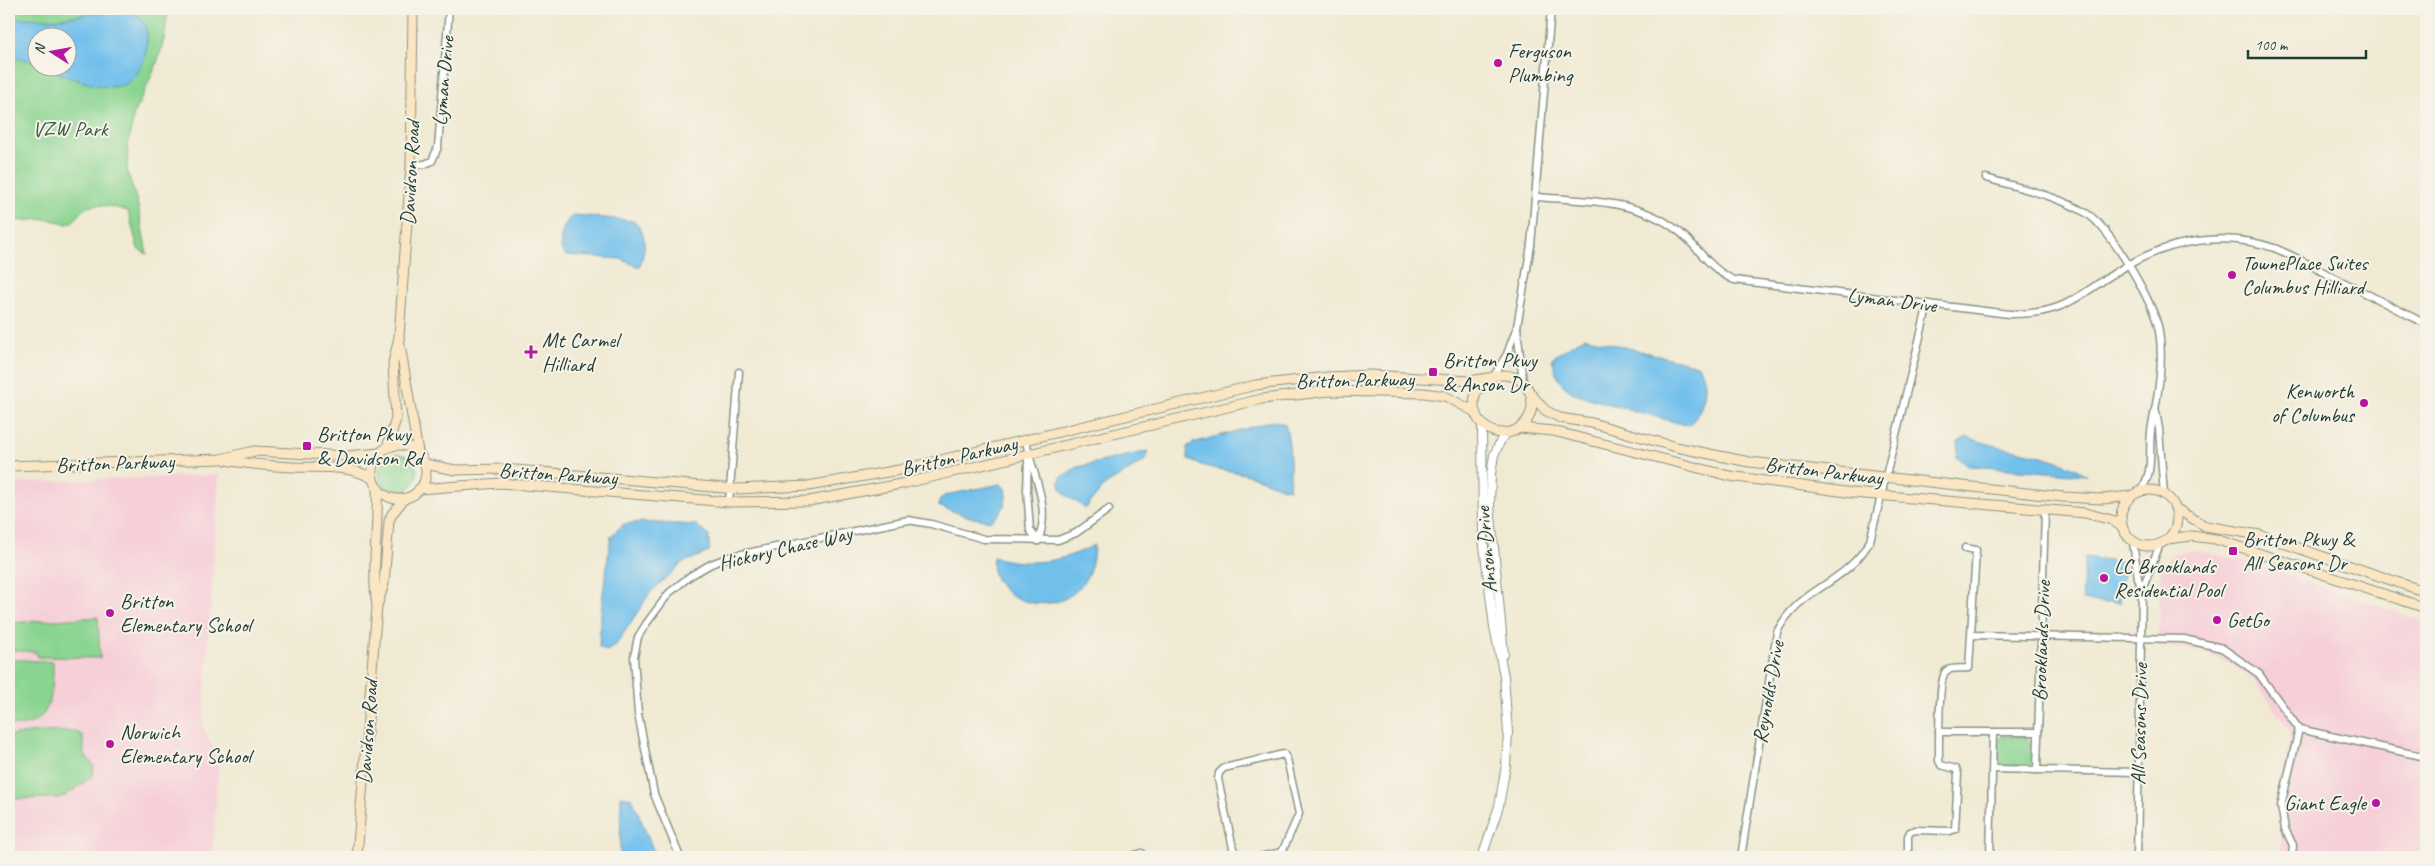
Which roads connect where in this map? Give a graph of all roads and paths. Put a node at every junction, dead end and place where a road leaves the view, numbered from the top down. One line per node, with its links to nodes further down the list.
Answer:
1 (413, 9): 4 (main road, Davidson Road)
2 (449, 9): 4 (street, Lyman Drive)
3 (1551, 9): 6 (street)
4 (411, 166): 11 (main road, Davidson Road)
5 (1986, 178): 7 (street)
6 (1536, 197): 8 (street, Lyman Drive); 10 (street)
7 (2128, 265): 8 (street, Lyman Drive); 9 (street, Lyman Drive); 16 (street)
8 (1928, 304): 30 (street, Reynolds Drive)
9 (2426, 324)
10 (1517, 327): 13 (street); 14 (street)
11 (398, 337): 22 (main road, Davidson Road); 23 (main road, Davidson Road)
12 (738, 372): 33 (street)
13 (1491, 377): 14 (main road); 17 (main road); 21 (main road, Britton Parkway)
14 (1523, 383): 15 (main road)
15 (1531, 394): 19 (main road); 30 (main road, Britton Parkway)
16 (2156, 410): 34 (street); 35 (street)
17 (1475, 412): 18 (main road); 25 (main road, Britton Parkway)
18 (1482, 423): 20 (main road); 55 (street, Anson Drive)
19 (1520, 428): 20 (main road); 36 (main road, Britton Parkway)
20 (1508, 432): 55 (street, Anson Drive)
21 (1026, 441): 25 (street); 33 (main road, Britton Parkway)
22 (387, 447): 23 (main road); 24 (main road)
23 (418, 452): 27 (main road)
24 (379, 453): 26 (main road, Britton Parkway); 29 (main road)
25 (1028, 454): 39 (main road, Britton Parkway); 44 (street); 44 (street)
26 (220, 459): 28 (main road, Britton Parkway); 29 (main road, Britton Parkway)
27 (425, 464): 32 (main road); 33 (main road, Britton Parkway)
28 (9, 466)
29 (372, 478): 31 (main road)
30 (1886, 478): 36 (street, Reynolds Drive); 37 (main road, Britton Parkway)
31 (377, 488): 38 (main road); 50 (main road, Davidson Road)
32 (420, 489): 38 (main road); 39 (main road, Britton Parkway)
33 (730, 489): 39 (street)
34 (2140, 491): 35 (main road); 37 (main road)
35 (2164, 494): 40 (main road)
36 (1882, 496): 42 (main road, Britton Parkway); 72 (street, Reynolds Drive)
37 (2131, 496): 43 (main road)
38 (405, 498): 50 (main road, Davidson Road)
39 (729, 502)
40 (2175, 508): 45 (main road); 49 (main road)
41 (1110, 509): 44 (street, Hickory Chase Way)
42 (2045, 511): 43 (main road, Britton Parkway); 53 (street, Brooklands Drive)
43 (2122, 527): 46 (main road)
44 (1038, 541): 66 (street, Hickory Chase Way)
45 (2164, 541): 46 (main road); 48 (street, All Seasons Drive); 51 (main road)
46 (2133, 542): 48 (street, All Seasons Drive)
47 (1965, 548): 52 (street)
48 (2142, 590): 54 (street, All Seasons Drive)
49 (2426, 592)
50 (377, 606): 65 (main road, Davidson Road)
51 (2426, 608)
52 (1971, 635): 53 (street); 57 (street)
53 (2041, 637): 54 (street); 59 (street, Brooklands Drive)
54 (2141, 640): 56 (street); 63 (street, All Seasons Drive)
55 (1504, 676): 71 (street, Anson Drive)
56 (2299, 728): 60 (street); 76 (street)
57 (1939, 732): 58 (street); 73 (street)
58 (1993, 732): 59 (street); 61 (street)
59 (2038, 732): 62 (street, Brooklands Drive)
60 (2426, 757)
61 (1993, 769): 62 (street); 74 (street)
62 (2037, 770): 63 (street)
63 (2138, 772): 75 (street, All Seasons Drive)
64 (1282, 855): 69 (street); 70 (street)
65 (357, 857)
66 (680, 857)
67 (1127, 857): 68 (street)
68 (1143, 857)
69 (1235, 857)
70 (1260, 857)
71 (1482, 857)
72 (1741, 857)
73 (1908, 857)
74 (1990, 857)
75 (2137, 857)
76 (2292, 857)

